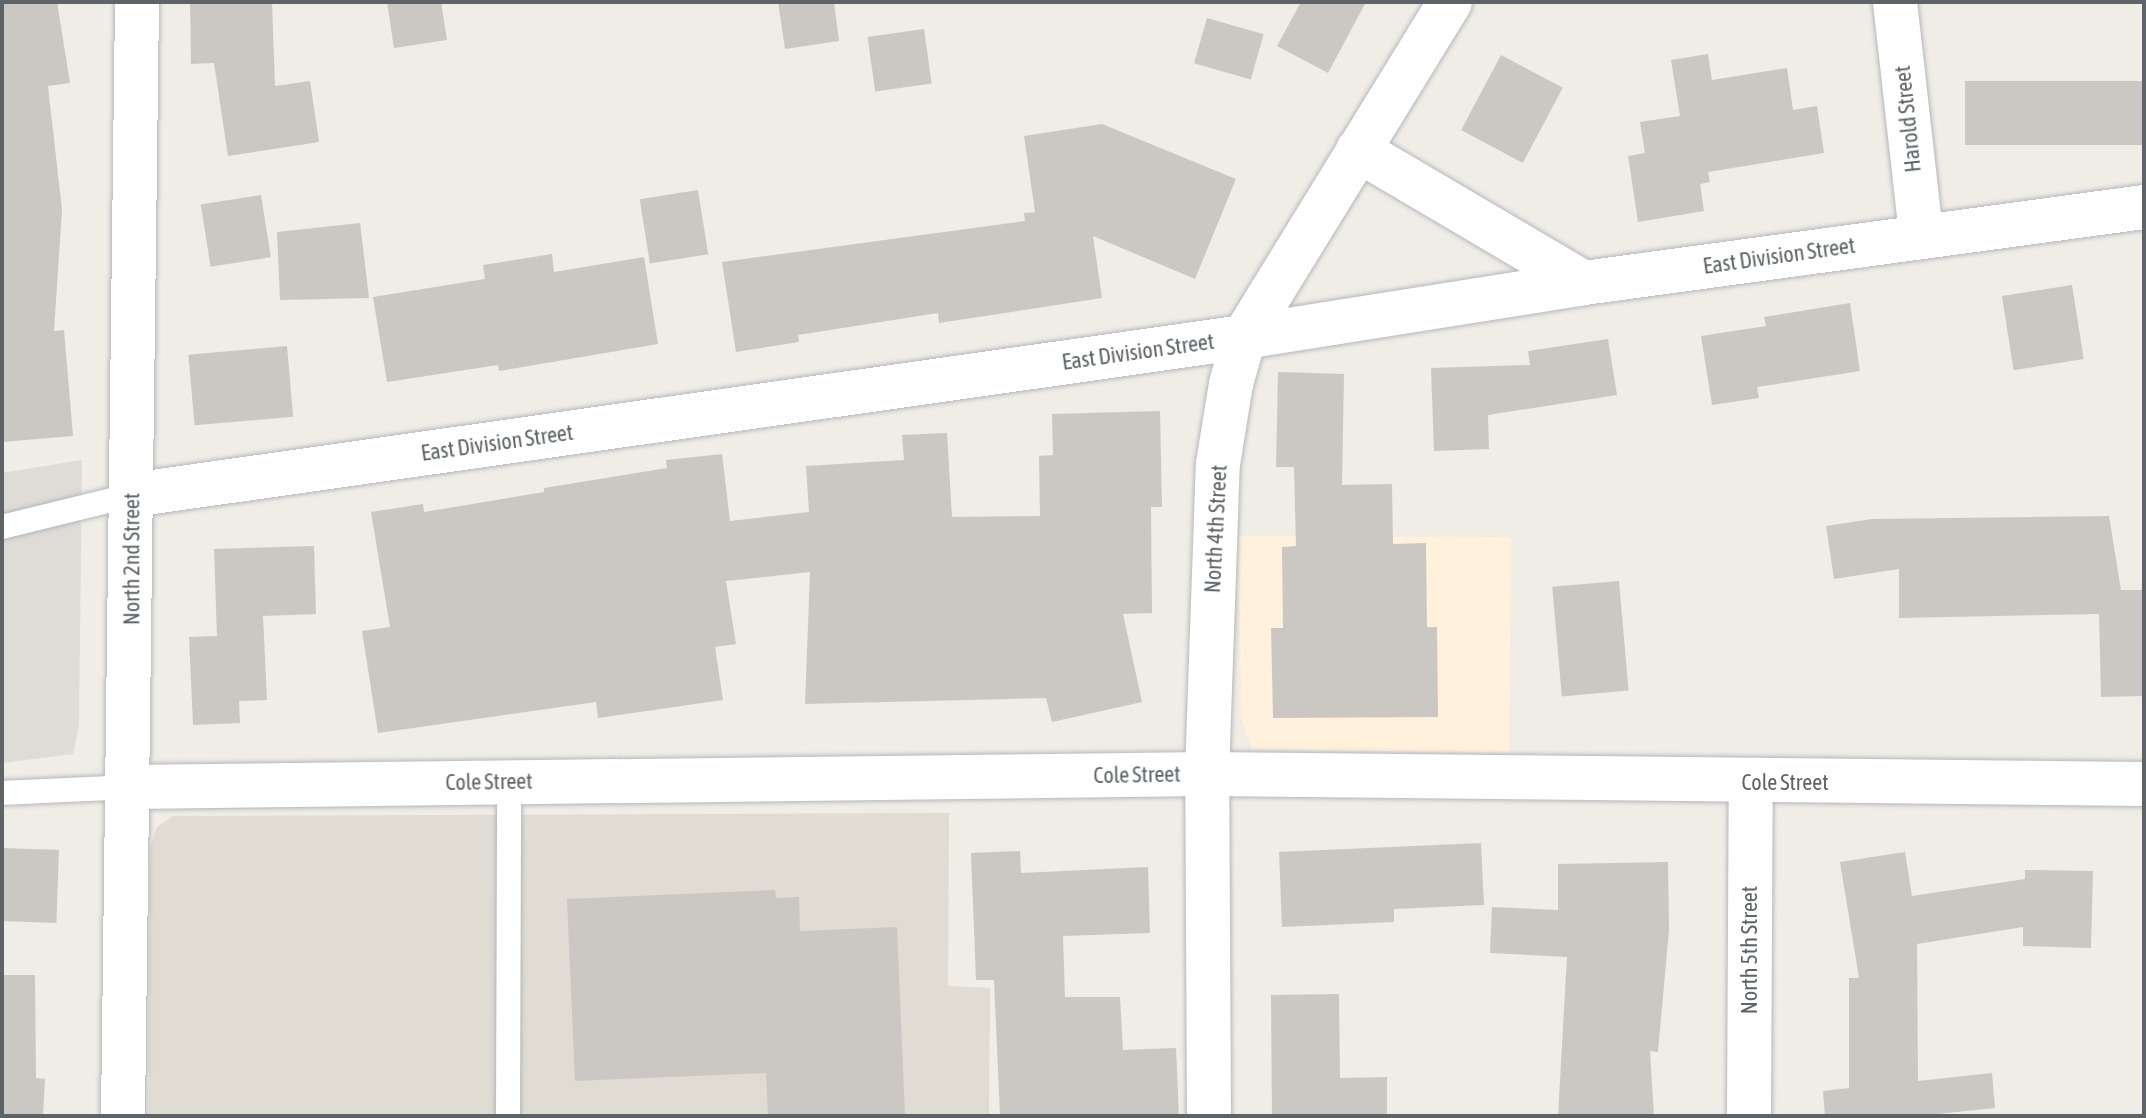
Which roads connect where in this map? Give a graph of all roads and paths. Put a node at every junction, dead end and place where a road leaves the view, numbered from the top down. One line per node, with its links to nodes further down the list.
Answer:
1 (137, 2): 9 (street, North 2nd Street)
2 (1450, 2): 4 (street, North 4th Street)
3 (1895, 2): 6 (street, Harold Street)
4 (1358, 150): 7 (street); 8 (street, North 4th Street)
5 (2144, 207): 6 (street, East Division Street)
6 (1921, 235): 7 (street, East Division Street)
7 (1584, 283): 8 (street, East Division Street)
8 (1244, 337): 9 (street, East Division Street); 11 (street, North 4th Street)
9 (132, 495): 10 (lane); 15 (street, North 2nd Street)
10 (2, 527)
11 (1207, 774): 12 (street, Cole Street); 13 (street, Cole Street); 19 (street, North 4th Street)
12 (509, 781): 15 (street, Cole Street); 18 (lane)
13 (1751, 783): 14 (street, Cole Street); 20 (street, North 5th Street)
14 (2144, 784)
15 (130, 787): 16 (lane); 17 (street, North 2nd Street)
16 (2, 793)
17 (123, 1116)
18 (508, 1116)
19 (1209, 1116)
20 (1749, 1116)

